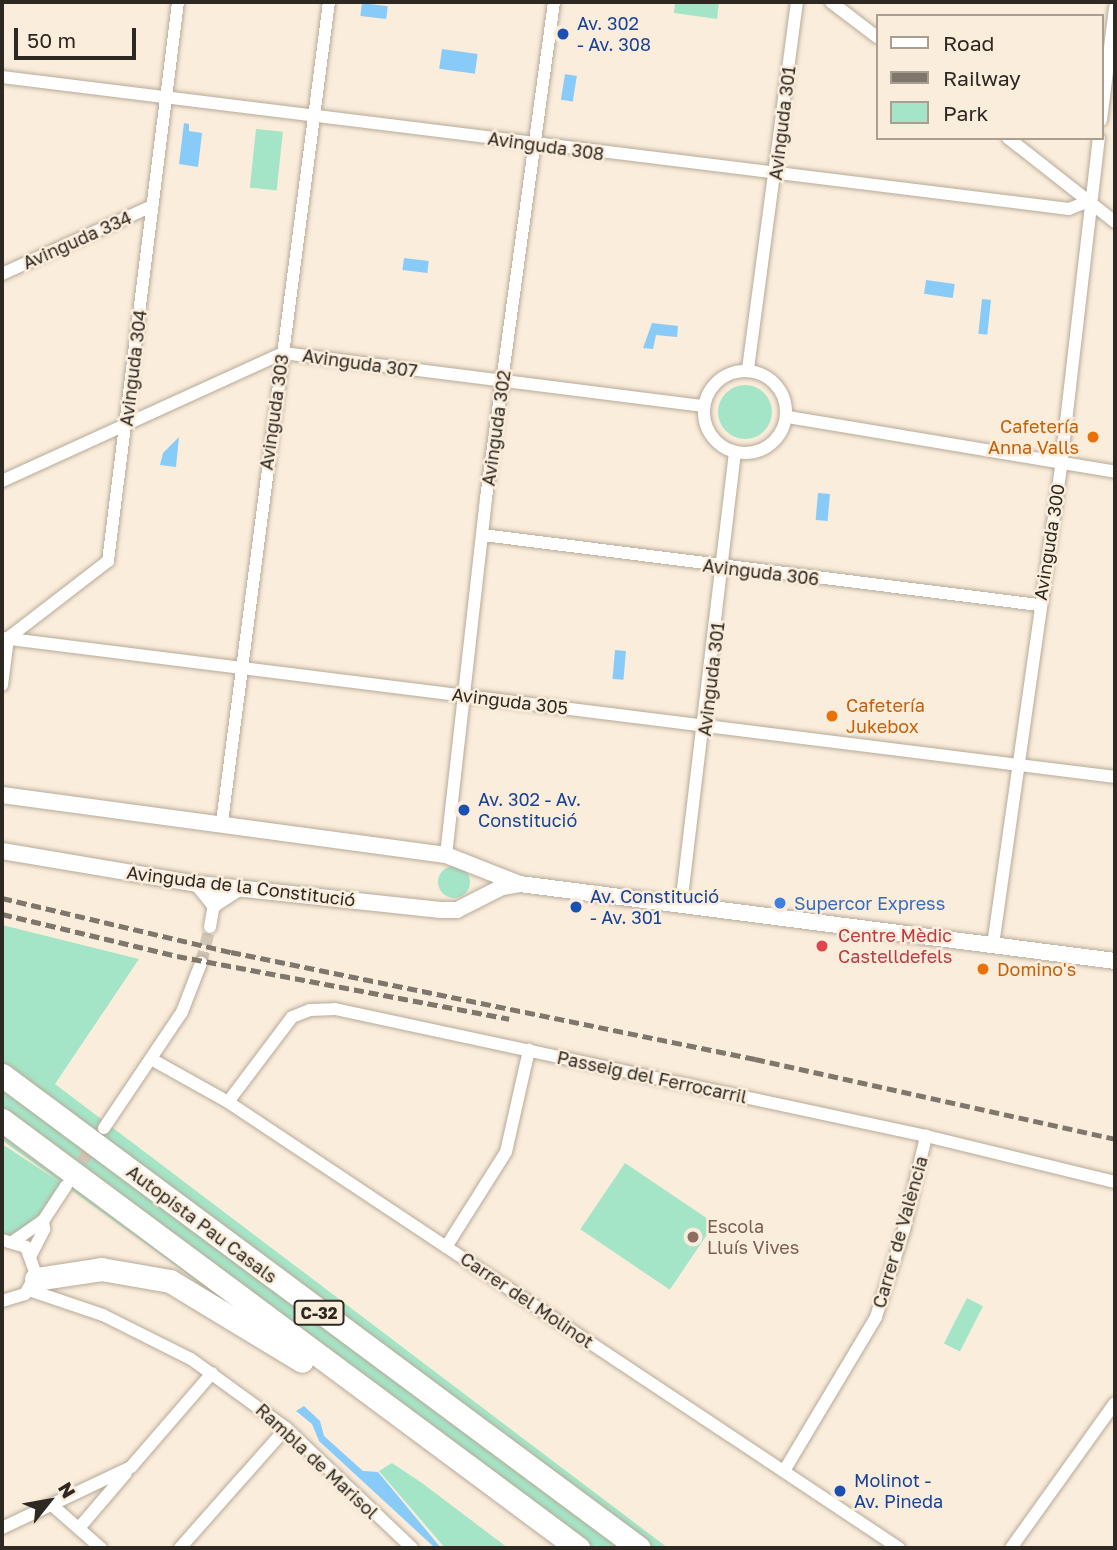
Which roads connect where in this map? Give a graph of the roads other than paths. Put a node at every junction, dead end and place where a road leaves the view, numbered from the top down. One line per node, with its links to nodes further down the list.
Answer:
1 (178, 2): 9 (street, Avinguda 304)
2 (329, 2): 11 (street, Avinguda 303)
3 (554, 2): 14 (street, Avinguda 302)
4 (797, 2): 15 (street, Avinguda 301)
5 (831, 2): 7 (street)
6 (1115, 8): 10 (street)
7 (876, 36)
8 (2, 77): 9 (street, Avinguda 308)
9 (166, 97): 11 (street, Avinguda 308); 17 (street, Avinguda 304)
10 (1103, 104)
11 (316, 115): 14 (street, Avinguda 308); 20 (street, Avinguda 303)
12 (1011, 140): 16 (street)
13 (1099, 140): 16 (street, Avinguda 300)
14 (535, 145): 15 (street, Avinguda 308); 22 (street, Avinguda 302)
15 (775, 175): 16 (street, Avinguda 308); 21 (street, Avinguda 301)
16 (1089, 201): 18 (street); 27 (street, Avinguda 300)
17 (152, 206): 19 (street, Avinguda 334); 25 (street, Avinguda 304)
18 (1115, 222)
19 (2, 274)
20 (282, 353): 22 (street, Avinguda 307); 25 (street, Avinguda 307); 34 (street, Avinguda 303)
21 (748, 369): 23 (street); 24 (street)
22 (503, 383): 23 (street, Avinguda 307); 30 (street, Avinguda 302)
23 (702, 406): 26 (street)
24 (788, 417): 26 (street); 27 (street)
25 (126, 424): 29 (street, Avinguda 307); 33 (street, Avinguda 304)
26 (735, 453): 31 (street, Avinguda 301)
27 (1060, 465): 28 (street); 32 (street, Avinguda 300)
28 (1115, 472)
29 (2, 481)
30 (483, 535): 31 (street, Avinguda 306); 36 (street, Avinguda 302)
31 (725, 568): 32 (street, Avinguda 306); 37 (street, Avinguda 301)
32 (1039, 605): 38 (street, Avinguda 300)
33 (5, 638): 34 (street, Avinguda 305); 35 (street)
34 (242, 668): 36 (street, Avinguda 305); 41 (street, Avinguda 303)
35 (2, 685)
36 (467, 696): 37 (street, Avinguda 305); 43 (street, Avinguda 302)
37 (705, 725): 38 (street, Avinguda 305); 50 (street, Avinguda 301)
38 (1019, 766): 39 (street, Avinguda 305); 52 (street, Avinguda 300)
39 (1115, 777)
40 (2, 794): 41 (street, Avinguda de la Constitució)
41 (222, 822): 43 (street, Avinguda de la Constitució)
42 (2, 851): 45 (street, Avinguda de la Constitució)
43 (446, 855): 44 (street, Avinguda de la Constitució)
44 (472, 868): 46 (street, Avinguda de la Constitució); 48 (street)
45 (198, 884): 47 (street, Avinguda de la Constitució); 49 (street)
46 (520, 884): 48 (street, Avinguda de la Constitució); 50 (street, Avinguda de la Constitució)
47 (237, 889): 48 (street, Avinguda de la Constitució); 49 (street)
48 (479, 900)
49 (214, 904): 51 (street)
50 (681, 905): 52 (street, Avinguda de la Constitució)
51 (209, 927)
52 (993, 944): 53 (street, Avinguda de la Constitució)
53 (1115, 961)
54 (201, 963): 56 (street)
55 (529, 1050): 58 (street, Passeig del Ferrocarril); 61 (street, Passeig del Ferrocarril); 66 (street)
56 (151, 1059): 58 (street, Carrer del Molinot); 60 (street)
57 (2, 1075): 83 (highway, Autopista Pau Casals / C-32)
58 (228, 1102): 66 (street, Carrer del Molinot)
59 (2, 1120): 76 (highway, Autopista Pau Casals / C-32)
60 (104, 1128)
61 (926, 1136): 62 (street, Passeig del Ferrocarril); 74 (street, Carrer de València)
62 (1115, 1182)
63 (66, 1186): 64 (street)
64 (43, 1221): 65 (street); 67 (street)
65 (8, 1240): 67 (street)
66 (446, 1247): 74 (street, Carrer del Molinot)
67 (31, 1255): 68 (street)
68 (32, 1285): 69 (street); 70 (street, Rambla de Marisol); 76 (highway)
69 (2, 1301)
70 (212, 1373): 72 (street, Rambla de Marisol); 73 (street)
71 (1115, 1403): 85 (street)
72 (286, 1428): 80 (street); 81 (street, Rambla de Marisol)
73 (131, 1467): 75 (street); 78 (street)
74 (784, 1471): 84 (street, Carrer del Molinot)
75 (53, 1506): 77 (street); 78 (street)
76 (534, 1517): 82 (highway, Autopista Pau Casals / C-32)
77 (2, 1528)
78 (79, 1528): 79 (street)
79 (101, 1548)
80 (180, 1548)
81 (412, 1548)
82 (578, 1548)
83 (639, 1548)
84 (899, 1548)
85 (1011, 1548)

